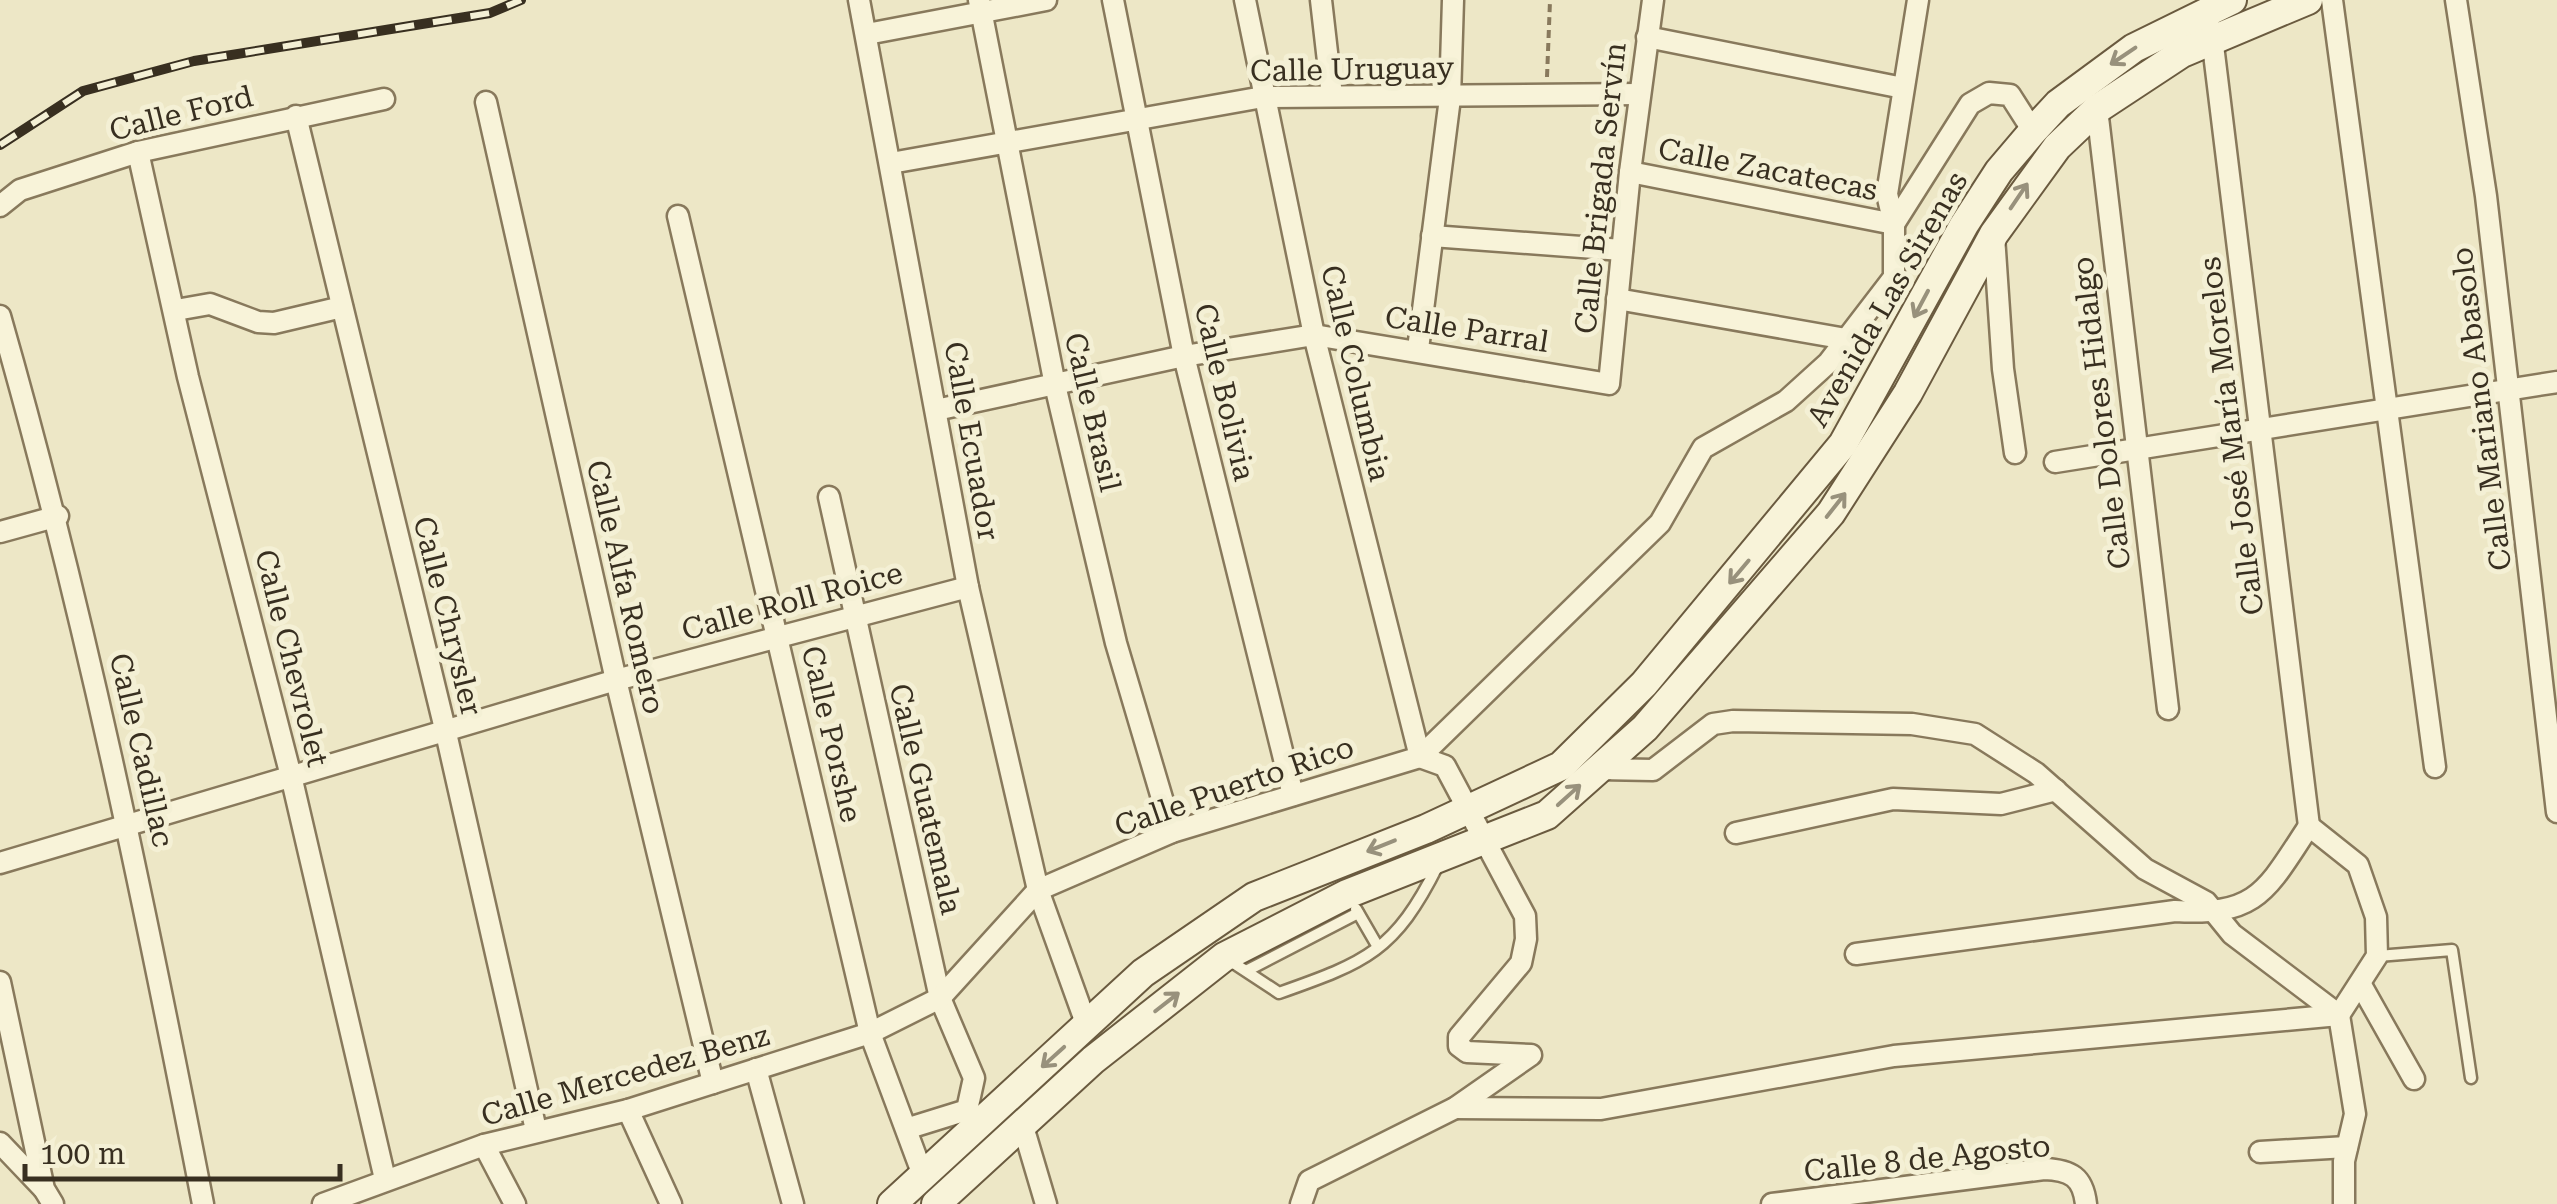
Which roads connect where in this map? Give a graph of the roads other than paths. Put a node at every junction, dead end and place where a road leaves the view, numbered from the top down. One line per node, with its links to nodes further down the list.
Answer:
1 (859, 0): 14 (street, Calle Ecuador)
2 (1046, 0): 13 (street)
3 (1114, 0): 26 (street, Calle Bolivia)
4 (1245, 0): 20 (street, Calle Columbia)
5 (1321, 0): 19 (street)
6 (1453, 0): 22 (street)
7 (1653, 0): 15 (street, Calle Brigada Servín)
8 (1918, 0): 17 (street)
9 (2308, 0): 16 (main road, Avenida Las Sirenas)
10 (2332, 0): 50 (street)
11 (2456, 0): 49 (street, Calle Mariano Abasolo)
12 (2215, 3): 16 (street, Calle José María Morelos); 27 (main road, Avenida Las Sirenas, one-way to 27)
13 (981, 7): 14 (street); 28 (street, Calle Brasil)
14 (867, 34): 30 (street, Calle Ecuador)
15 (1647, 37): 17 (street); 18 (street, Calle Brigada Servín)
16 (2213, 39): 24 (main road, Avenida Las Sirenas); 52 (street, Calle José María Morelos)
17 (1902, 88): 34 (street)
18 (1639, 94): 22 (street, Calle Uruguay); 31 (street, Calle Brigada Servín)
19 (1332, 96): 20 (street, Calle Uruguay); 22 (street, Calle Uruguay)
20 (1262, 97): 26 (street, Calle Uruguay); 42 (street, Calle Columbia)
21 (384, 98): 25 (street, Calle Ford)
22 (1450, 98): 36 (street)
23 (486, 102): 62 (street, Calle Alfa Romero)
24 (2098, 110): 35 (main road, Avenida Las Sirenas, one-way to 24); 53 (street, Calle Dolores Hidalgo)
25 (296, 116): 29 (street, Calle Ford); 39 (street, Calle Chrysler)
26 (1134, 118): 28 (street, Calle Uruguay); 45 (street, Calle Bolivia)
27 (2033, 131): 34 (street); 71 (main road, Avenida Las Sirenas, one-way to 71)
28 (1007, 144): 30 (street, Calle Uruguay); 48 (street, Calle Brasil)
29 (138, 152): 32 (street, Calle Ford); 40 (street, Calle Chevrolet)
30 (892, 164): 51 (street, Calle Ecuador)
31 (1630, 172): 34 (street, Calle Zacatecas); 37 (street, Calle Brigada Servín)
32 (0, 206)
33 (678, 216): 61 (street, Calle Porshe)
34 (1894, 224): 43 (street)
35 (1994, 234): 54 (street); 67 (main road, Avenida Las Sirenas, one-way to 35)
36 (1432, 236): 37 (street); 44 (street)
37 (1622, 250): 38 (street, Calle Brigada Servín)
38 (1617, 299): 43 (street); 47 (street, Calle Brigada Servín)
39 (342, 307): 40 (street); 64 (street, Calle Chrysler)
40 (176, 310): 68 (street, Calle Chevrolet)
41 (0, 316): 57 (street, Calle Cadillac)
42 (1314, 336): 44 (street, Calle Parral); 45 (street, Calle Parral); 65 (street, Calle Columbia)
43 (1846, 338): 65 (street)
44 (1418, 350): 47 (street, Calle Parral)
45 (1184, 356): 48 (street, Calle Parral); 70 (street, Calle Bolivia)
46 (2557, 382): 49 (street)
47 (1609, 384)
48 (1055, 385): 51 (street, Calle Parral); 75 (street, Calle Brasil)
49 (2508, 389): 50 (street); 72 (street, Calle Mariano Abasolo)
50 (2388, 407): 52 (street); 66 (street)
51 (936, 410): 59 (street, Calle Ecuador)
52 (2260, 429): 53 (street); 73 (street, Calle José María Morelos)
53 (2135, 451): 55 (street); 63 (street, Calle Dolores Hidalgo)
54 (2015, 453)
55 (2055, 462)
56 (829, 497): 60 (street, Calle Guatemala)
57 (58, 516): 58 (street); 74 (street, Calle Cadillac)
58 (0, 532)
59 (968, 587): 60 (street, Calle Roll Roice); 80 (street, Calle Ecuador)
60 (853, 614): 61 (street, Calle Roll Roice); 89 (street, Calle Guatemala)
61 (778, 634): 62 (street, Calle Roll Roice); 92 (street, Calle Porshe)
62 (616, 680): 64 (street, Calle Roll Roice); 96 (street, Calle Alfa Romero)
63 (2168, 709)
64 (446, 732): 68 (street, Calle Roll Roice); 102 (street, Calle Chrysler)
65 (1420, 757): 70 (street, Calle Puerto Rico); 71 (street)
66 (2435, 768)
67 (1599, 769): 69 (street); 77 (main road, Avenida Las Sirenas, one-way to 67)
68 (292, 780): 74 (street, Calle Roll Roice); 108 (street, Calle Chevrolet)
69 (2056, 790): 76 (street); 82 (street)
70 (1293, 795): 75 (street, Calle Puerto Rico)
71 (1471, 808): 77 (street); 91 (main road, Avenida Las Sirenas, one-way to 91)
72 (2557, 812)
73 (2309, 826): 82 (street); 85 (street)
74 (130, 828): 79 (street, Calle Roll Roice); 113 (street, Calle Cadillac)
75 (1172, 832): 80 (street, Calle Puerto Rico)
76 (1736, 833)
77 (1484, 841): 78 (main road, Avenida Las Sirenas); 97 (street)
78 (1442, 856): 81 (main road, Avenida Las Sirenas); 83 (lane)
79 (0, 863)
80 (1038, 890): 89 (street, Calle Puerto Rico); 91 (street, Calle Ecuador)
81 (1353, 904): 83 (lane); 86 (main road, Avenida Las Sirenas)
82 (2216, 914): 84 (street); 90 (street)
83 (1378, 947): 86 (lane)
84 (1856, 954)
85 (2376, 956): 88 (street); 94 (lane)
86 (1236, 964): 100 (main road, Avenida Las Sirenas, one-way to 86)
87 (0, 982): 111 (street)
88 (2361, 985): 90 (street); 95 (street)
89 (940, 998): 92 (street, Calle Mercedez Benz); 99 (street, Calle Guatemala)
90 (2339, 1015): 97 (street); 105 (street)
91 (1087, 1026): 99 (main road, Avenida Las Sirenas, one-way to 99)
92 (870, 1033): 93 (street, Calle Mercedez Benz); 101 (street, Calle Porshe)
93 (756, 1070): 96 (street, Calle Mercedez Benz); 117 (street)
94 (2471, 1078)
95 (2414, 1079)
96 (713, 1084): 98 (street, Calle Mercedez Benz)
97 (1456, 1108): 121 (street)
98 (628, 1110): 102 (street, Calle Mercedez Benz); 116 (street)
99 (972, 1118): 101 (street); 107 (main road, Avenida Las Sirenas)
100 (1022, 1123): 119 (main road, Avenida Las Sirenas); 120 (street)
101 (910, 1128): 107 (street, Calle Porshe)
102 (536, 1130): 104 (street, Calle Mercedez Benz)
103 (0, 1143): 111 (street)
104 (484, 1146): 108 (street, Calle Mercedez Benz); 115 (street)
105 (2348, 1147): 106 (street); 123 (street)
106 (2260, 1152)
107 (924, 1178): 118 (main road, Avenida Las Sirenas)
108 (385, 1179): 114 (street, Calle Mercedez Benz)
109 (1958, 1193): 110 (street, Calle 8 de Agosto); 112 (street, Calle 8 de Agosto)
110 (2085, 1194)
111 (49, 1196)
112 (1831, 1202): 122 (street, Calle 8 de Agosto)
113 (203, 1204)
114 (323, 1204)
115 (515, 1204)
116 (672, 1204)
117 (792, 1204)
118 (892, 1204)
119 (936, 1204)
120 (1046, 1204)
121 (1300, 1204)
122 (1772, 1204)
123 (2344, 1204)

